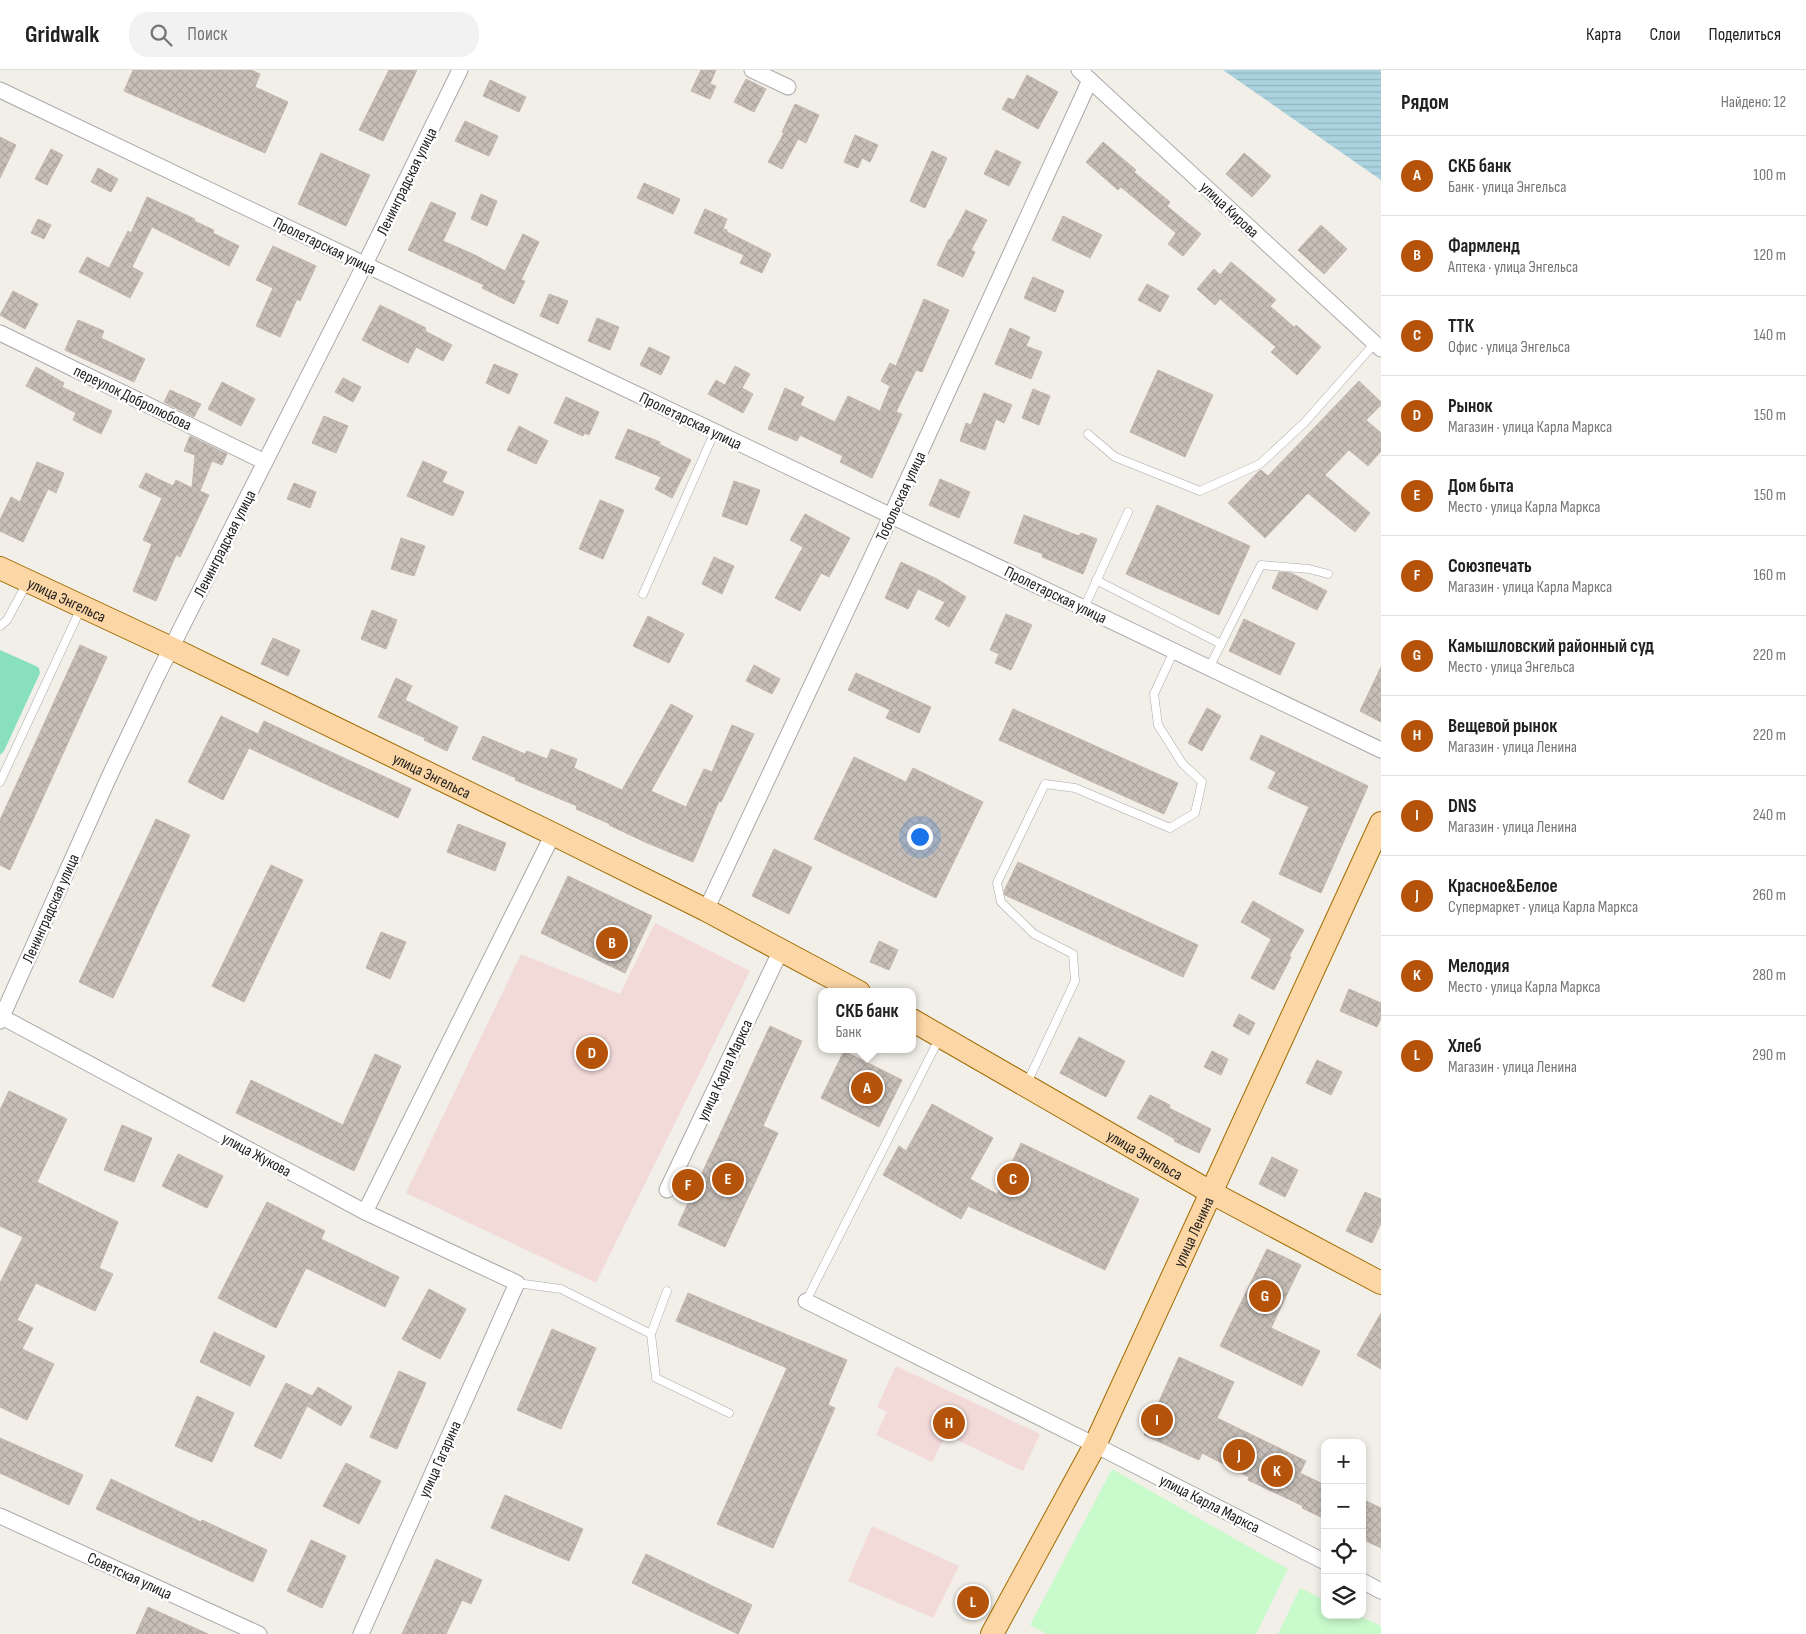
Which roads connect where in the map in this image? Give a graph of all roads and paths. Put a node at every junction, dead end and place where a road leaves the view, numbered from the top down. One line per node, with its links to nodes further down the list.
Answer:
1 (460, 70): 6 (street, Ленинградская улица)
2 (752, 70): 4 (street)
3 (1085, 75): 8 (street, улица Кирова); 13 (street, Тобольская улица)
4 (788, 87)
5 (0, 90): 6 (street, Пролетарская улица)
6 (365, 264): 9 (street, Пролетарская улица); 11 (street, Ленинградская улица)
7 (0, 333): 11 (street, переулок Добролюбова)
8 (1378, 346): 10 (lane)
9 (715, 431): 13 (street, Пролетарская улица); 18 (lane)
10 (1088, 434)
11 (265, 462): 23 (street, Ленинградская улица)
12 (1128, 512): 16 (lane)
13 (891, 516): 20 (street, Пролетарская улица); 30 (street, Тобольская улица)
14 (0, 568): 17 (main road, улица Энгельса)
15 (1328, 574): 22 (lane)
16 (1096, 580): 20 (lane); 22 (lane)
17 (28, 581): 19 (main road, улица Энгельса); 21 (lane)
18 (643, 594)
19 (82, 606): 23 (main road, улица Энгельса); 27 (lane)
20 (1084, 608): 24 (street, Пролетарская улица)
21 (0, 626)
22 (1221, 644): 25 (lane)
23 (171, 648): 29 (main road, улица Энгельса); 33 (street, Ленинградская улица)
24 (1174, 651): 25 (street, Пролетарская улица); 36 (lane)
25 (1209, 668): 26 (street, Пролетарская улица)
26 (1381, 750)
27 (0, 782)
28 (1381, 823): 38 (main road, улица Ленина)
29 (554, 834): 30 (main road, улица Энгельса); 39 (street)
30 (706, 910): 31 (main road, улица Энгельса)
31 (780, 950): 32 (main road, улица Энгельса); 37 (street, улица Карла Маркса)
32 (851, 988)
33 (1, 1019): 39 (street, улица Жукова)
34 (916, 1022): 35 (main road, улица Энгельса)
35 (941, 1035): 36 (main road, улица Энгельса); 43 (lane)
36 (1026, 1085): 38 (main road, улица Энгельса)
37 (668, 1190)
38 (1212, 1193): 41 (main road, улица Энгельса); 46 (main road, улица Ленина)
39 (365, 1212): 40 (street, улица Жукова)
40 (517, 1283): 44 (lane); 52 (street, улица Гагарина)
41 (1381, 1283)
42 (667, 1291): 44 (lane)
43 (806, 1301): 46 (street, улица Карла Маркса)
44 (651, 1334): 45 (lane)
45 (729, 1413)
46 (1095, 1445): 48 (street, улица Карла Маркса); 53 (main road, улица Ленина)
47 (0, 1516): 51 (street, Советская улица)
48 (1321, 1560)
49 (1366, 1583): 50 (street)
50 (1381, 1591)
51 (259, 1634)
52 (360, 1634)
53 (992, 1634)

